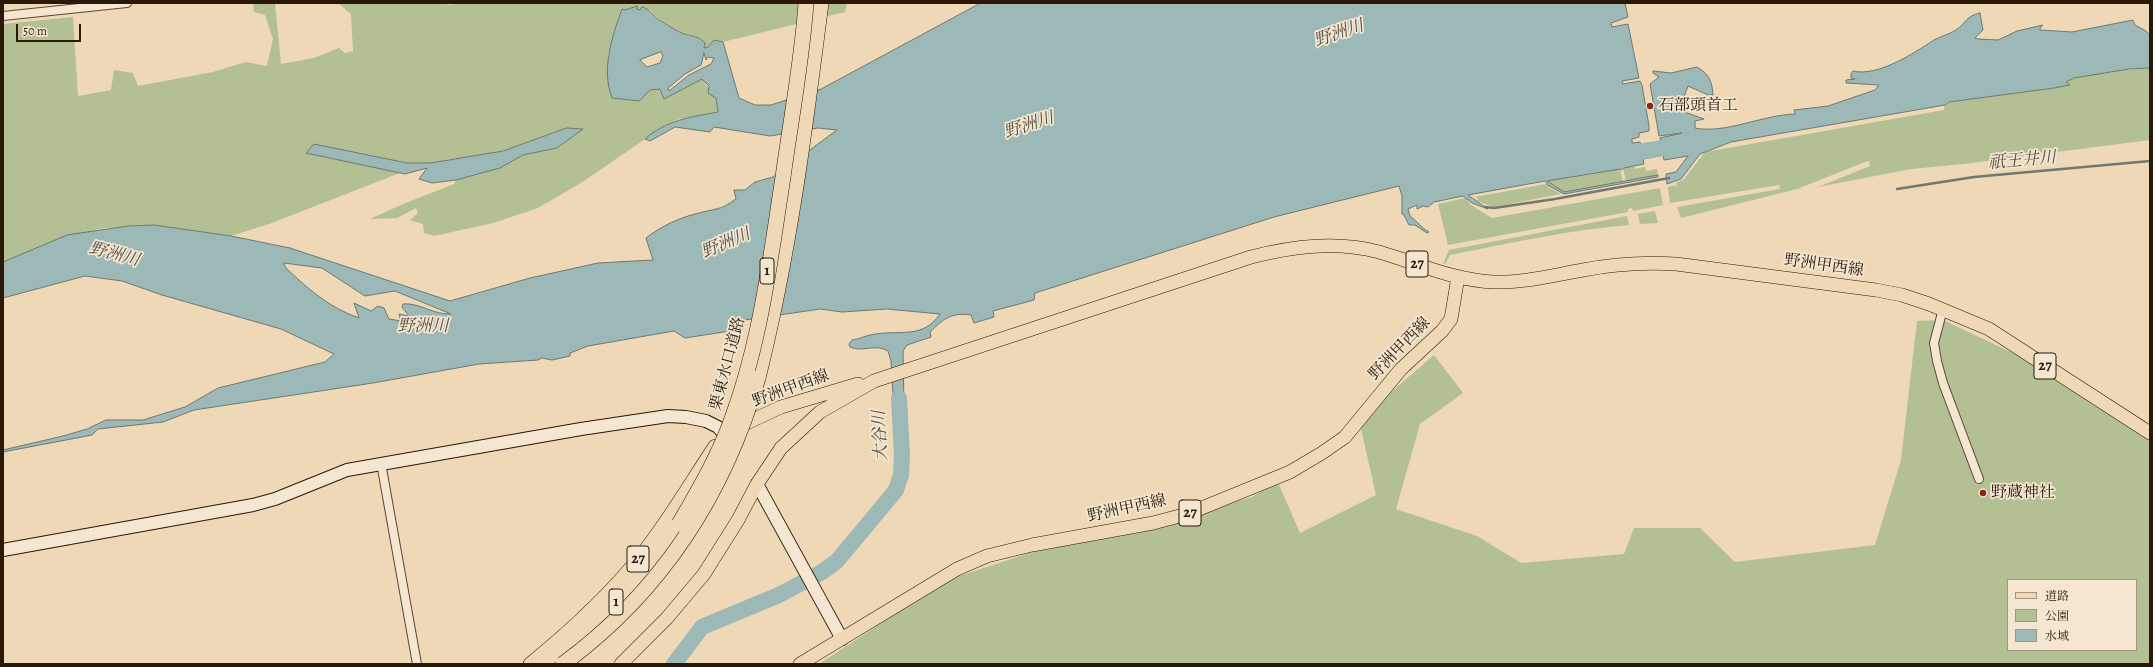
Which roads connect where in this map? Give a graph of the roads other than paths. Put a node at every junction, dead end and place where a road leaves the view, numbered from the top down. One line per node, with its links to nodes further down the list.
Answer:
1 (127, 3): 4 (street)
2 (806, 3): 17 (highway, 栗東水口道路 / 1, bridge)
3 (821, 3): 18 (highway, 栗東水口道路 / 1, bridge)
4 (3, 16)
5 (1458, 277): 6 (main road, 野洲甲西線 / 27); 7 (main road, 野洲甲西線 / 27); 14 (main road, 野洲甲西線 / 27)
6 (1943, 309): 8 (main road, 野洲甲西線 / 27); 11 (street)
7 (871, 382): 9 (main road, 野洲甲西線 / 27); 12 (main road, 野洲甲西線 / 27)
8 (2150, 433)
9 (724, 434): 10 (street); 16 (main road, 27)
10 (381, 463): 13 (street); 15 (street)
11 (1979, 479)
12 (757, 484): 14 (street); 19 (main road, 27)
13 (3, 550)
14 (842, 639): 20 (main road, 野洲甲西線 / 27)
15 (417, 664)
16 (530, 664)
17 (539, 664)
18 (563, 664)
19 (621, 664)
20 (800, 664)

